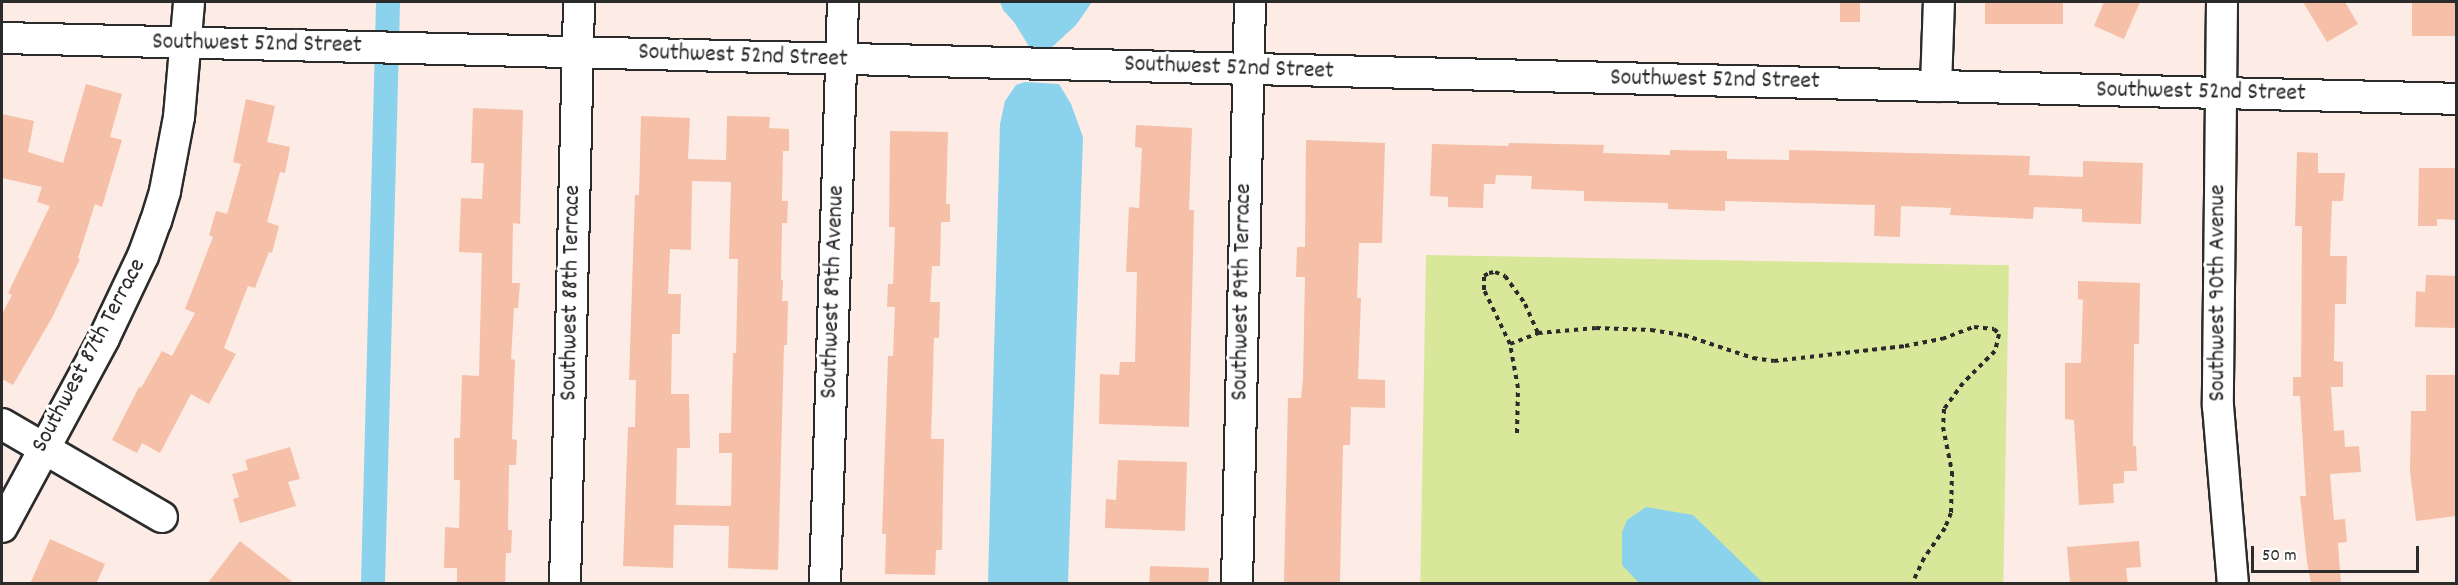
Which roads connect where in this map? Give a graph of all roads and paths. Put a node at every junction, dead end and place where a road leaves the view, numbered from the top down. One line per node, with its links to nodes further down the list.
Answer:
1 (189, 2): 8 (street, Southwest 87th Terrace)
2 (579, 2): 9 (street, Southwest 88th Terrace)
3 (843, 2): 10 (street, Southwest 89th Avenue)
4 (1250, 2): 11 (street, Southwest 89th Terrace)
5 (1939, 2): 12 (street)
6 (2222, 2): 13 (street, Southwest 90th Avenue)
7 (2, 38): 8 (street, Southwest 52nd Street)
8 (187, 43): 9 (street, Southwest 52nd Street); 19 (street, Southwest 87th Terrace)
9 (578, 52): 10 (street, Southwest 52nd Street); 22 (street, Southwest 88th Terrace)
10 (841, 59): 11 (street, Southwest 52nd Street); 23 (street, Southwest 89th Avenue)
11 (1247, 70): 12 (street, Southwest 52nd Street); 24 (street, Southwest 89th Terrace)
12 (1936, 86): 13 (street, Southwest 52nd Street)
13 (2219, 93): 14 (street, Southwest 52nd Street); 26 (street, Southwest 90th Avenue)
14 (2457, 99)
15 (1538, 333): 16 (path); 16 (path); 25 (path)
16 (1510, 344): 18 (path)
17 (2, 424): 19 (street)
18 (1517, 433)
19 (43, 448): 20 (street); 21 (street, Southwest 87th Terrace)
20 (162, 517)
21 (2, 526)
22 (566, 584)
23 (825, 584)
24 (1237, 584)
25 (1912, 584)
26 (2233, 584)

